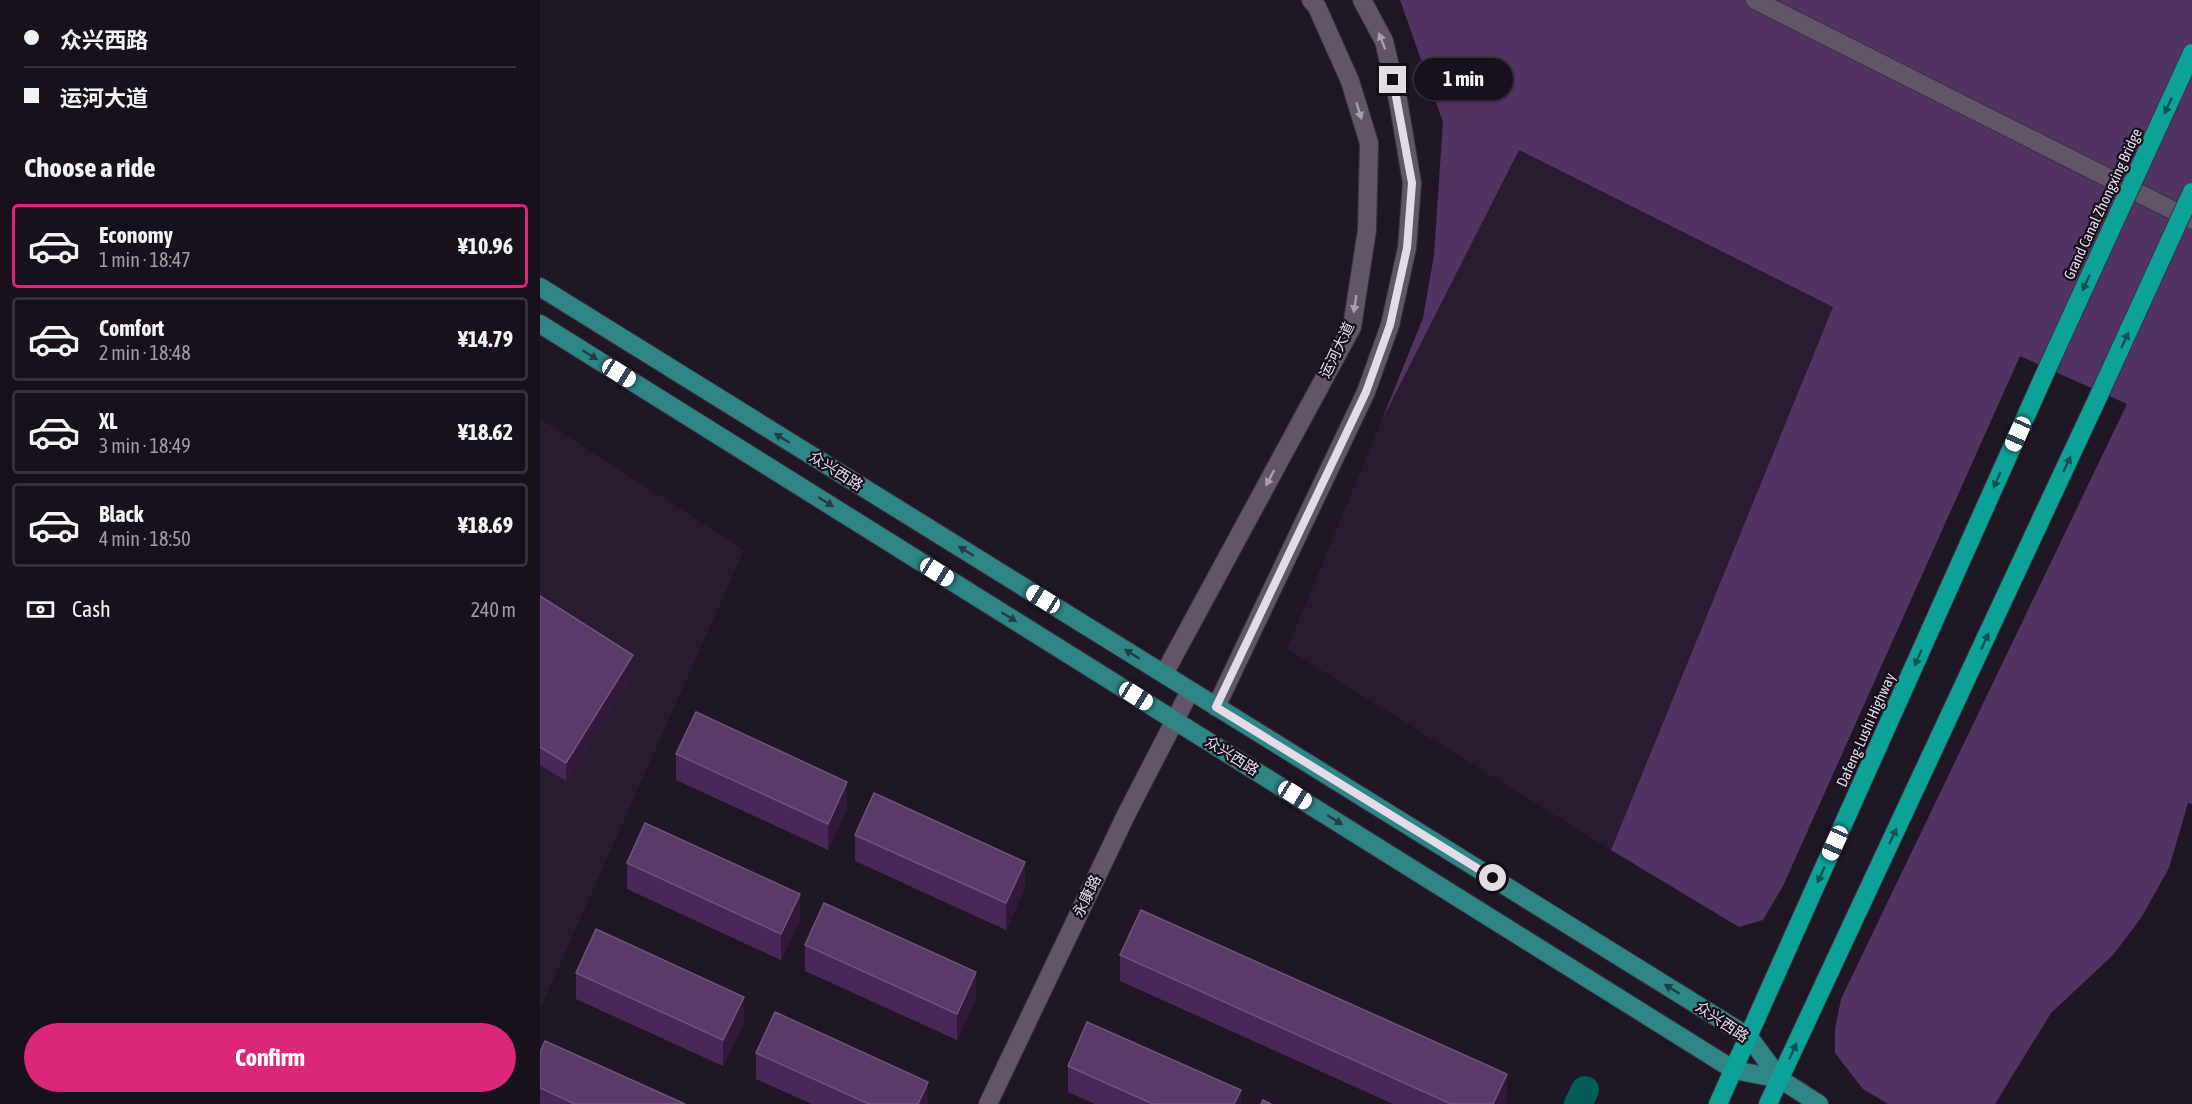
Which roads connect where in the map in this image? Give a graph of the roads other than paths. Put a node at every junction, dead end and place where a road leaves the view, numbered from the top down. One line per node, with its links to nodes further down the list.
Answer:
1 (1311, 0): 10 (street, 运河大道, one-way to 10)
2 (1362, 0): 12 (street, one-way to 2)
3 (1755, 0): 6 (street)
4 (2192, 53): 9 (highway, Grand Canal Zhongxing Bridge, one-way to 9, bridge)
5 (2192, 192): 16 (highway, one-way to 5, bridge)
6 (2192, 220)
7 (540, 287): 10 (main road, 众兴西路, one-way to 7)
8 (540, 324): 13 (main road, 众兴西路, one-way to 13)
9 (2047, 369): 14 (highway, Dafeng-Lushi Highway, one-way to 14)
10 (1164, 674): 11 (main road, 众兴西路)
11 (1190, 691): 12 (main road, 众兴西路); 13 (street, 永康路)
12 (1216, 707): 14 (main road, 众兴西路, one-way to 12)
13 (1175, 720): 15 (main road, 众兴西路, one-way to 15); 17 (street, 永康路)
14 (1749, 1037): 15 (highway, Dafeng-Lushi Highway); 16 (main road, 众兴西路)
15 (1734, 1070): 16 (main road, 众兴西路); 18 (highway, Dafeng-Lushi Highway)
16 (1780, 1079): 19 (highway); 20 (main road)
17 (988, 1104)
18 (1718, 1104)
19 (1768, 1104)
20 (1819, 1104)

